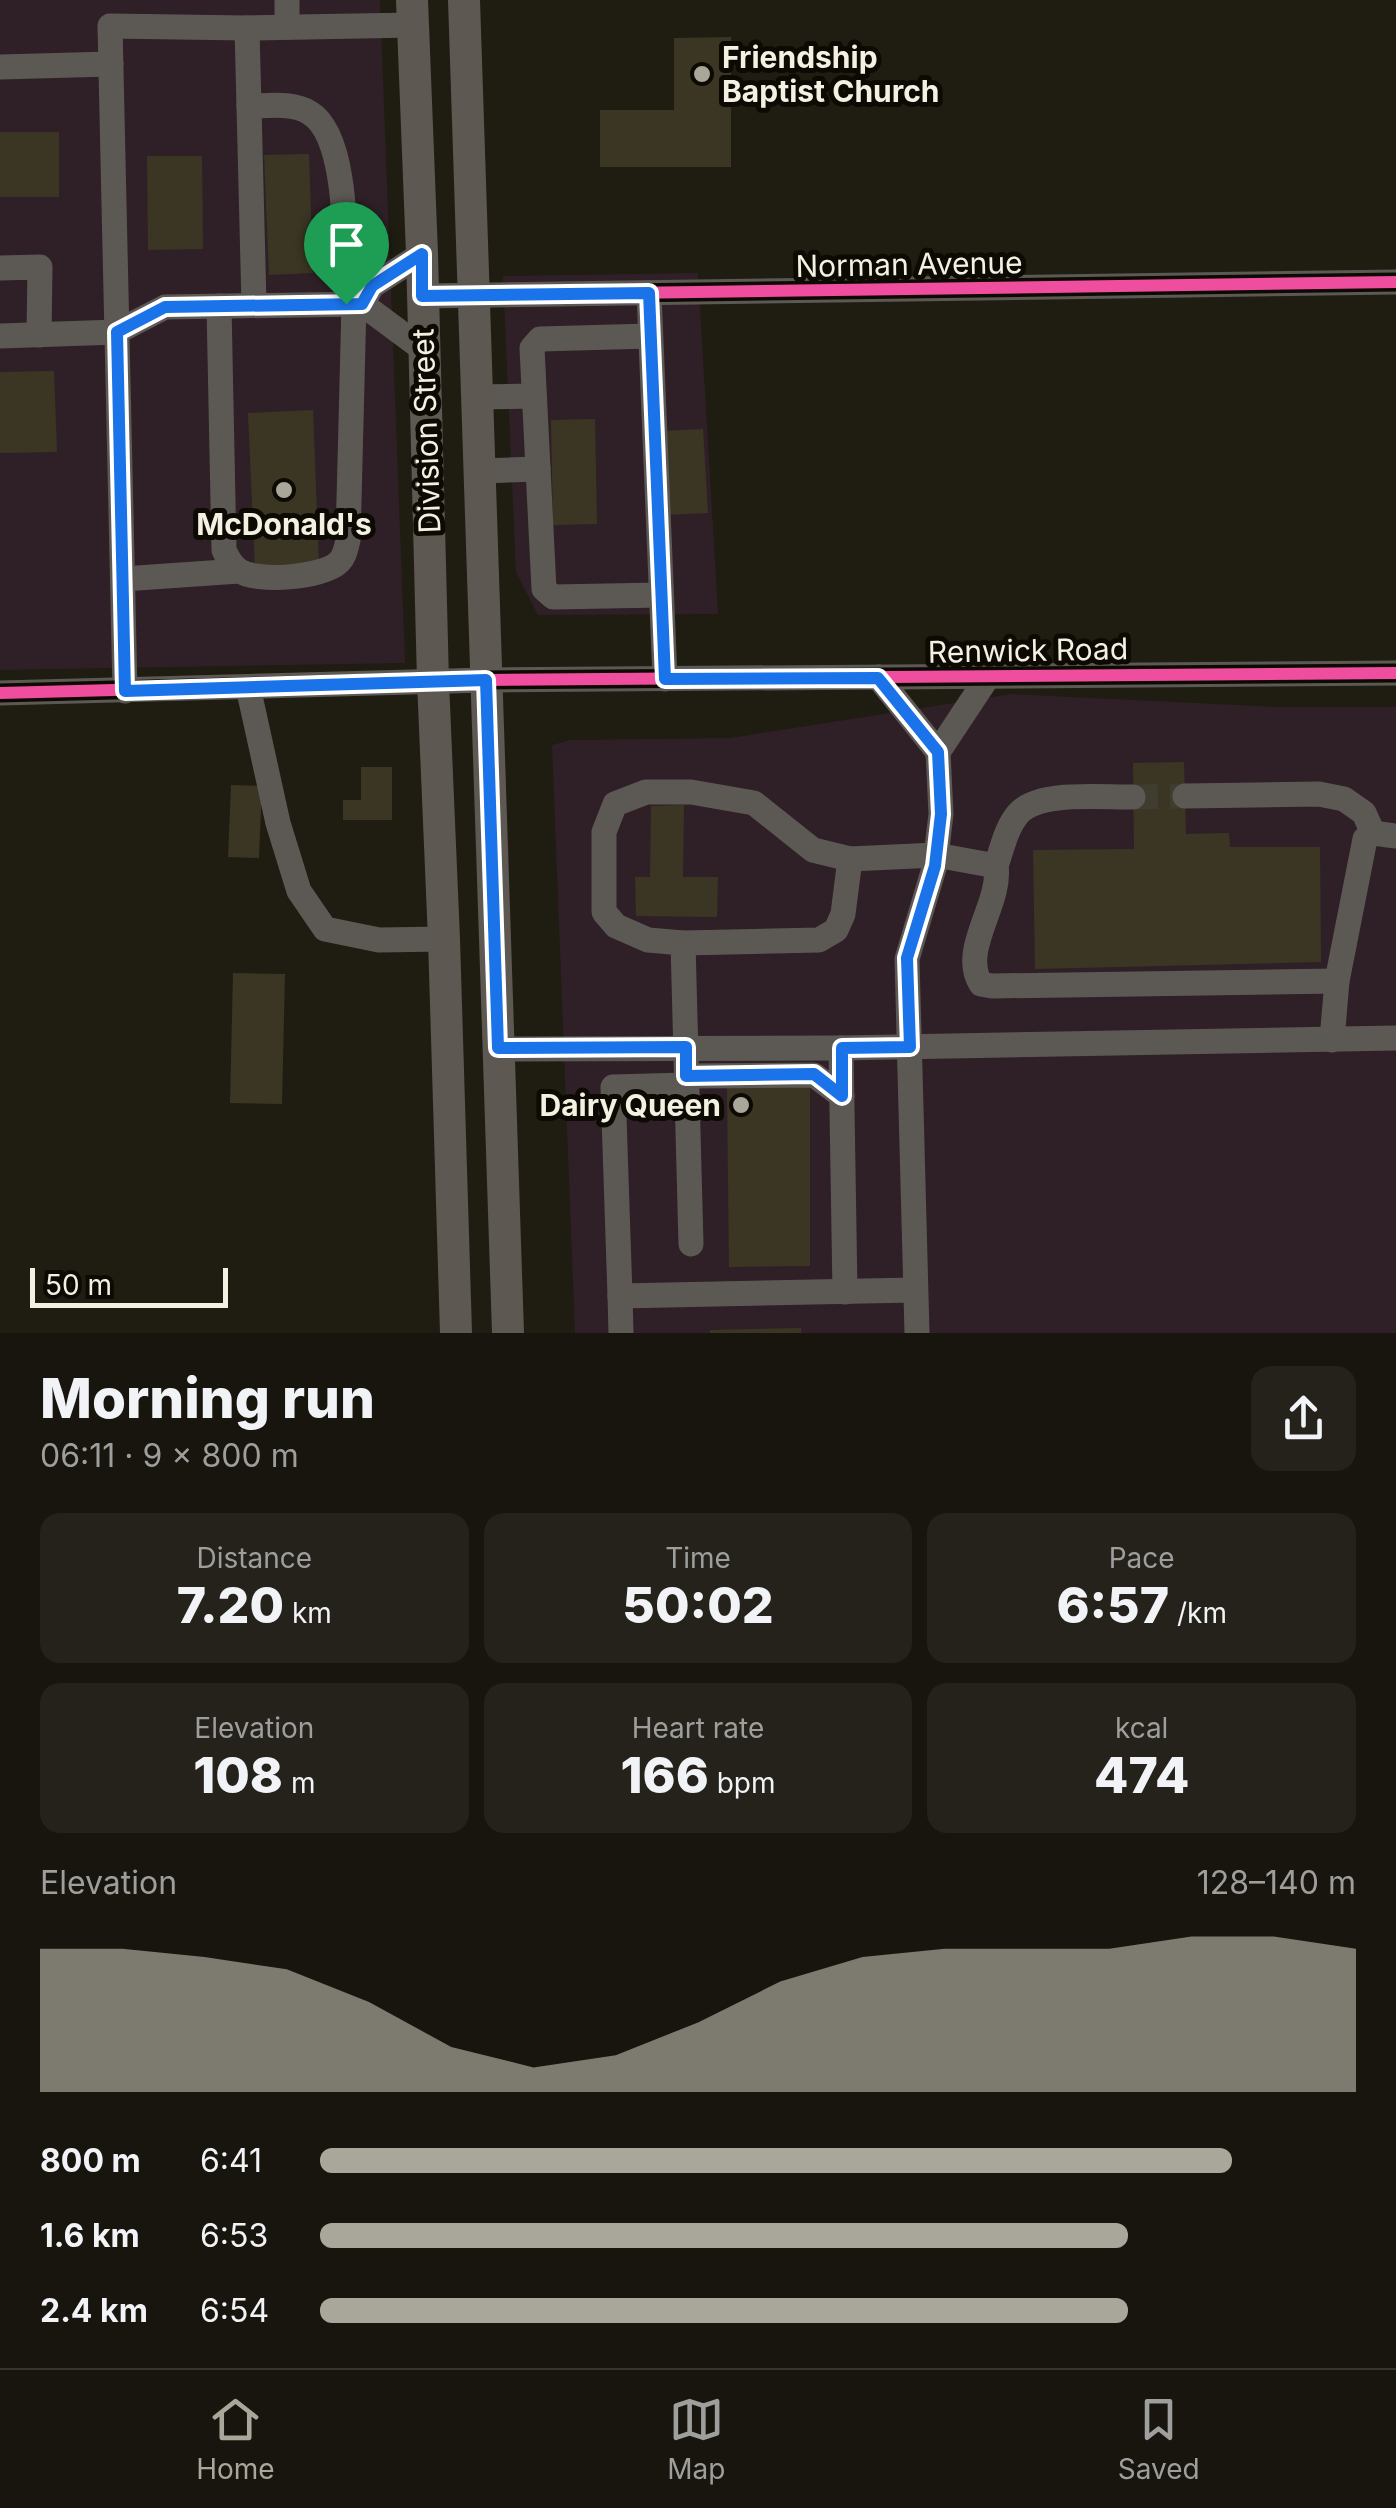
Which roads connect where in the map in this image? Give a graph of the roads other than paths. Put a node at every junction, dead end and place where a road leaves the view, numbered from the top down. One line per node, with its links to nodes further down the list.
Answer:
1 (287, 0): 5 (street)
2 (464, 0): 15 (main road, Division Street)
3 (111, 13): 6 (street); 7 (street)
4 (413, 13): 5 (street); 10 (main road, Division Street)
5 (287, 26): 6 (street)
6 (247, 28): 9 (street)
7 (112, 64): 8 (street); 19 (street)
8 (0, 66)
9 (249, 106): 16 (street); 18 (street)
10 (422, 254): 14 (main road, Division Street); 16 (street)
11 (0, 268): 20 (street)
12 (1396, 282): 13 (street, Norman Avenue)
13 (649, 293): 15 (street, Norman Avenue); 22 (street)
14 (422, 296): 15 (street, Norman Avenue); 23 (main road, Division Street)
15 (474, 296): 25 (main road, Division Street)
16 (354, 304): 18 (street); 23 (street); 28 (street)
17 (220, 306): 18 (street); 19 (street); 28 (street)
18 (254, 306)
19 (117, 332): 20 (street); 29 (street)
20 (39, 335): 21 (street)
21 (0, 336)
22 (650, 336): 24 (street); 30 (street)
23 (424, 350): 36 (main road, Division Street)
24 (534, 396): 25 (street); 26 (street)
25 (477, 397): 27 (main road, Division Street)
26 (538, 469): 27 (street); 30 (street)
27 (480, 471): 35 (main road, Division Street)
28 (238, 571): 29 (street)
29 (123, 579): 38 (street)
30 (661, 595): 34 (street)
31 (1396, 673): 32 (street, Renwick Road)
32 (988, 675): 33 (street, Renwick Road); 40 (street)
33 (878, 678): 34 (street, Renwick Road); 40 (street)
34 (665, 679): 35 (street, Renwick Road)
35 (486, 680): 36 (street, Renwick Road); 54 (main road, Division Street)
36 (433, 682): 37 (street, Renwick Road); 47 (main road, Division Street)
37 (248, 687): 38 (street, Renwick Road); 47 (street)
38 (125, 691): 39 (street, Renwick Road)
39 (0, 693)
40 (938, 752): 44 (street)
41 (1185, 796): 43 (street)
42 (1133, 797): 46 (street)
43 (1384, 835): 49 (street)
44 (936, 855): 45 (street); 46 (street); 53 (street)
45 (850, 859): 48 (street); 48 (street)
46 (996, 866): 49 (street)
47 (444, 939): 62 (main road, Division Street)
48 (683, 943): 52 (street)
49 (1337, 982): 51 (street)
50 (1396, 1038): 51 (street)
51 (1332, 1040): 53 (street)
52 (686, 1047): 54 (street); 55 (street); 56 (street)
53 (910, 1047): 55 (street); 59 (street)
54 (498, 1048): 63 (main road, Division Street)
55 (842, 1048): 57 (street)
56 (686, 1080): 57 (street); 58 (street); 61 (street)
57 (842, 1096): 60 (street)
58 (691, 1244)
59 (915, 1290): 60 (street); 65 (street)
60 (846, 1292): 61 (street)
61 (620, 1296): 64 (street)
62 (456, 1333)
63 (508, 1333)
64 (621, 1333)
65 (917, 1333)

